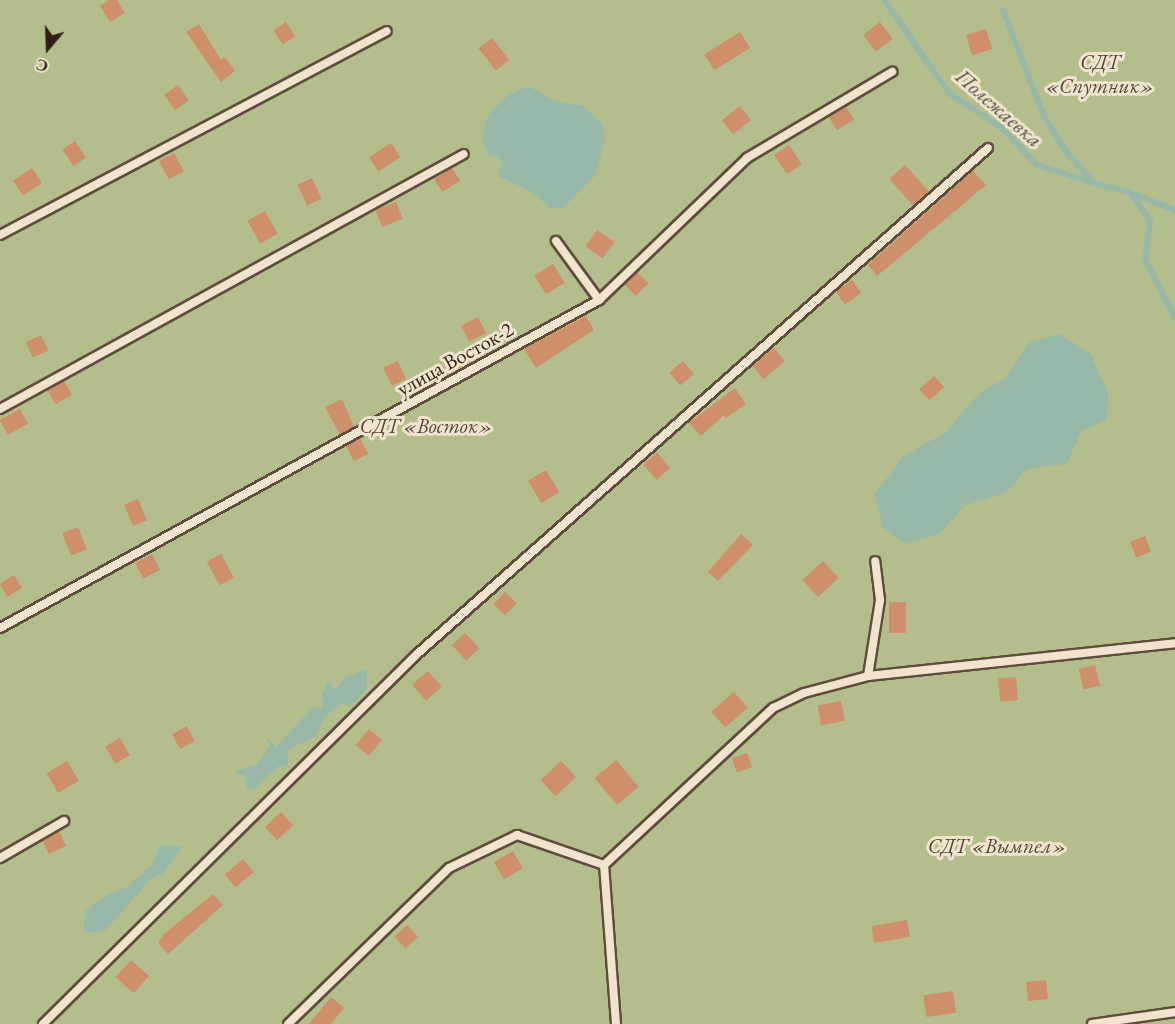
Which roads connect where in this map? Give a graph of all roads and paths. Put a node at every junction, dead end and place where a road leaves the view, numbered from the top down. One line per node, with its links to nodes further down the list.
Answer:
1 (387, 31): 5 (lane)
2 (892, 72): 7 (lane, улица Восток-2)
3 (988, 148): 17 (lane)
4 (464, 154): 8 (lane)
5 (0, 235)
6 (556, 241): 7 (lane)
7 (599, 300): 10 (lane, улица Восток-2)
8 (0, 409)
9 (875, 561): 12 (lane)
10 (0, 628)
11 (1175, 643): 12 (lane)
12 (868, 676): 15 (lane)
13 (64, 821): 14 (lane)
14 (0, 858)
15 (604, 865): 18 (lane); 19 (lane)
16 (1175, 1012): 20 (lane)
17 (43, 1024)
18 (288, 1024)
19 (616, 1024)
20 (1092, 1024)

